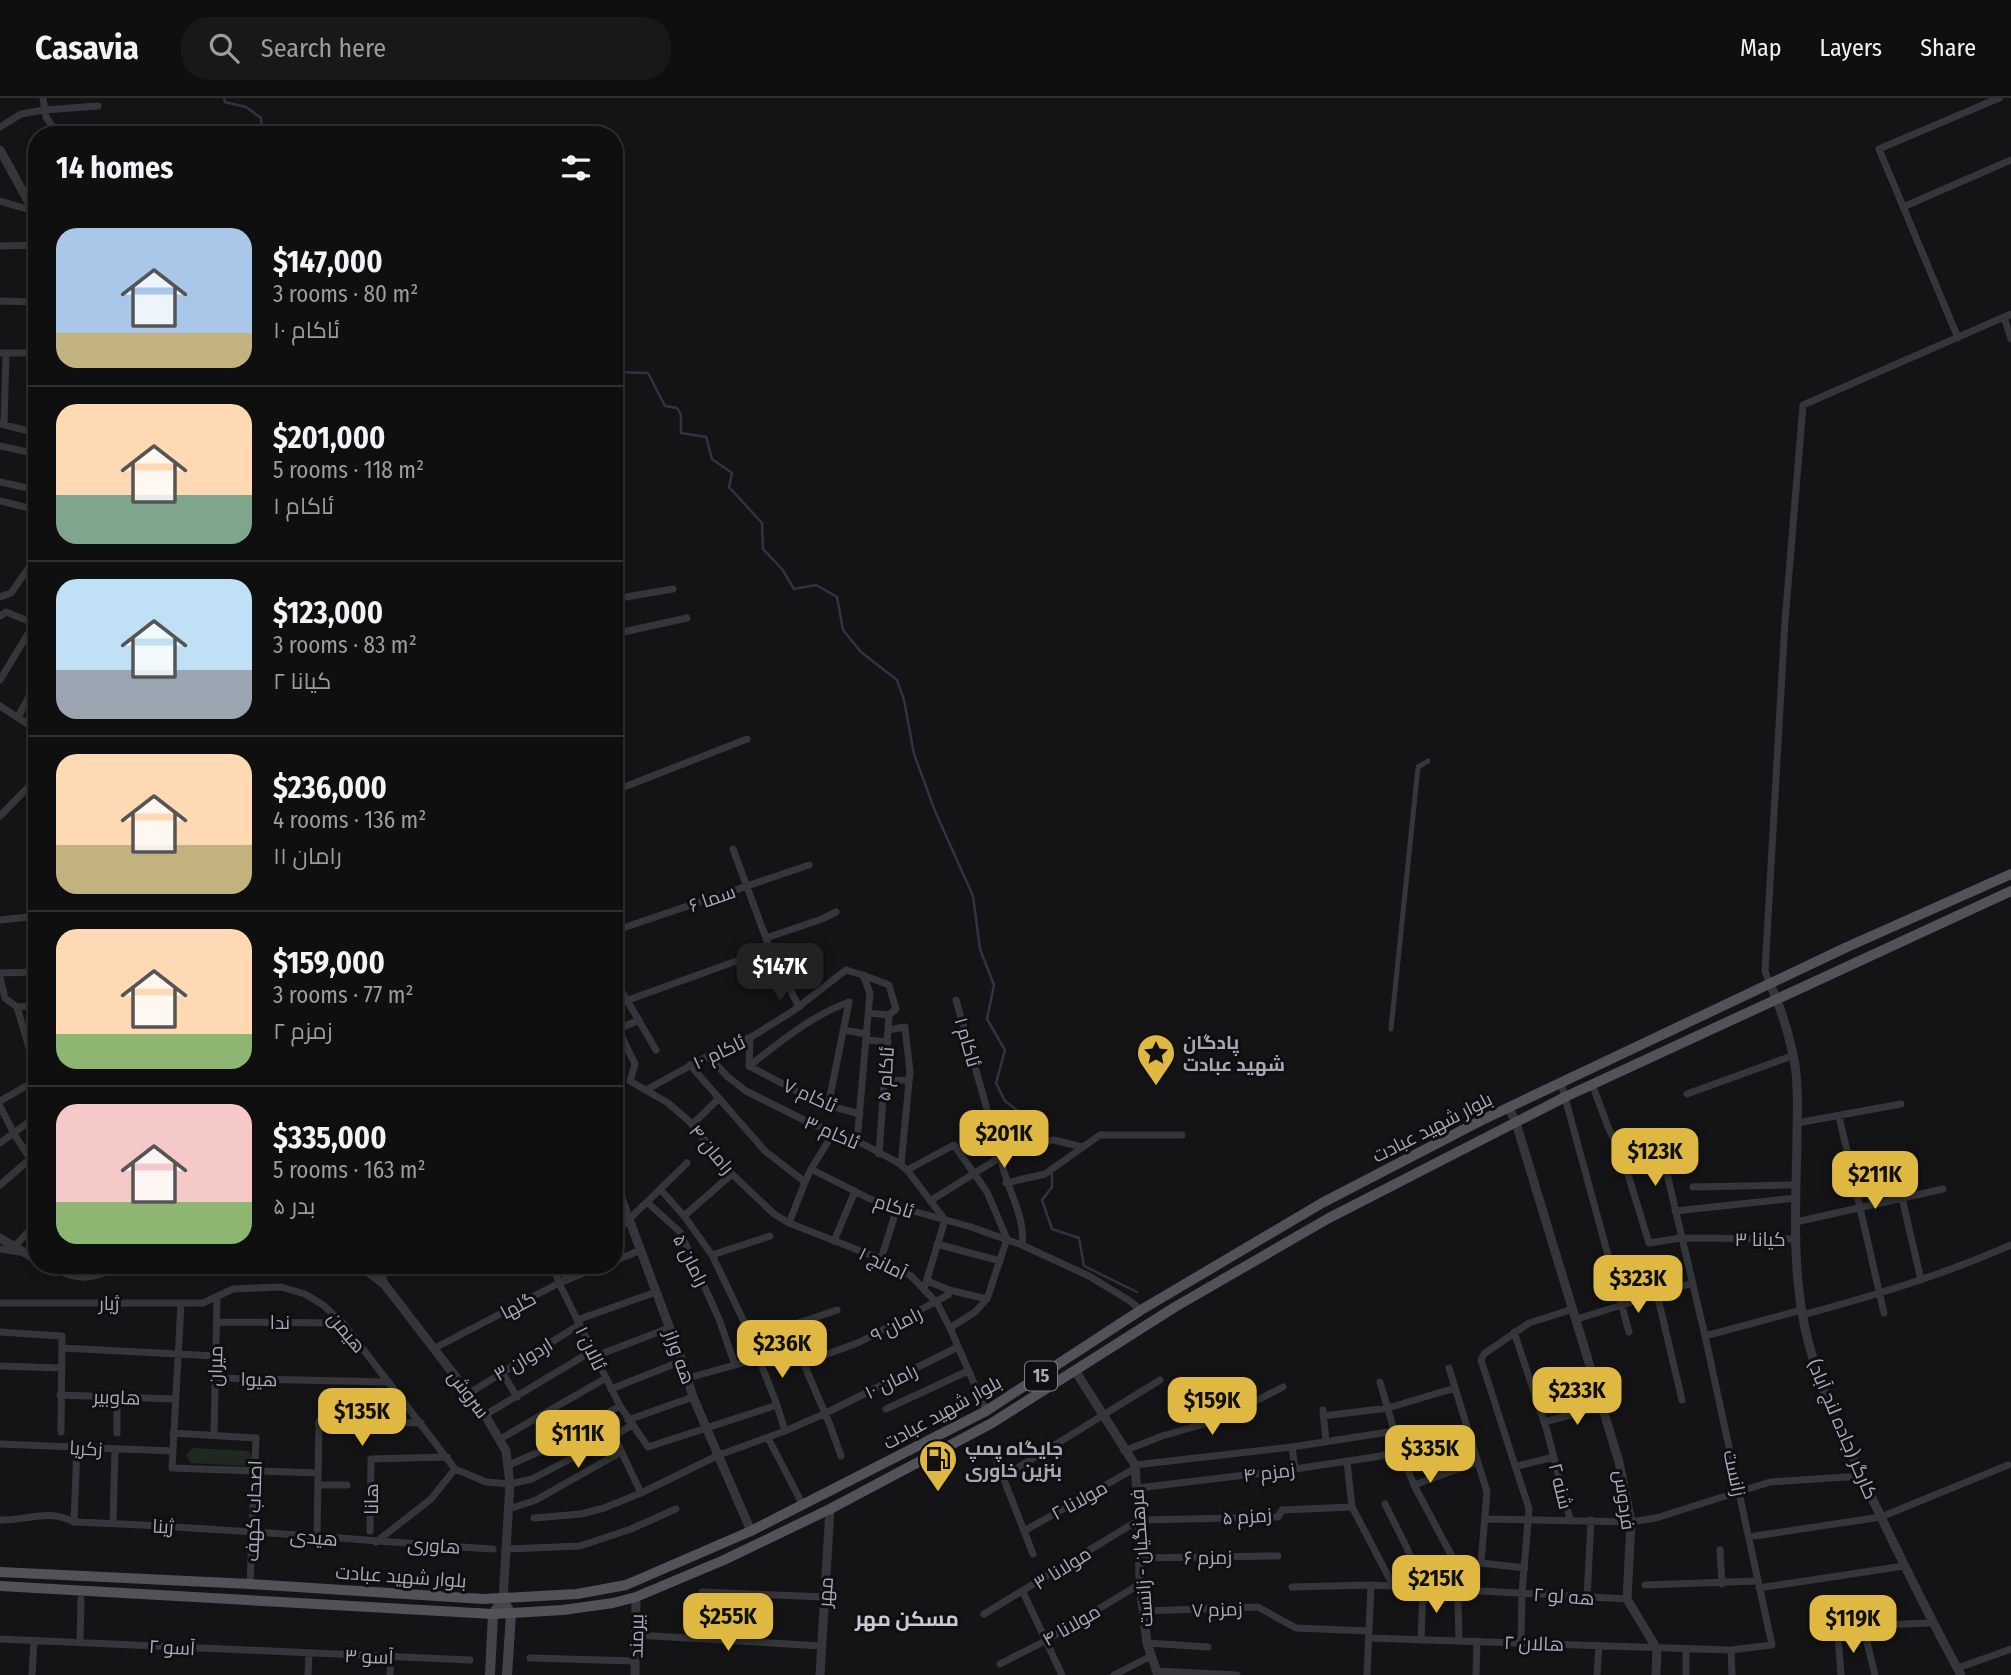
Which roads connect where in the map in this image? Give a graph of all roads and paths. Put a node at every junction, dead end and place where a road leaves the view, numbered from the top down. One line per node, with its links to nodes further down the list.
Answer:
1 (43, 98): 4 (street)
2 (1999, 98): 11 (street)
3 (98, 106): 4 (street)
4 (44, 110): 5 (street); 6 (street)
5 (53, 126)
6 (0, 127)
7 (1, 156): 10 (street)
8 (2011, 160): 11 (street)
9 (0, 201): 12 (street)
10 (28, 202)
11 (1903, 207): 18 (street)
12 (28, 211)
13 (28, 245): 14 (street)
14 (0, 246)
15 (0, 301): 16 (street)
16 (28, 302)
17 (2008, 316): 18 (street); 19 (street)
18 (1958, 338): 64 (street)
19 (2011, 339)
20 (3, 353): 21 (street); 22 (street)
21 (28, 353)
22 (2, 425): 23 (street)
23 (28, 431)
24 (0, 446): 25 (street)
25 (28, 452)
26 (0, 482): 27 (street)
27 (28, 488)
28 (0, 502): 29 (street)
29 (28, 508)
30 (28, 569): 31 (street)
31 (26, 572): 33 (street)
32 (673, 589): 34 (street)
33 (0, 597)
34 (623, 597)
35 (3, 614): 37 (street)
36 (687, 618): 38 (street)
37 (28, 620)
38 (623, 632)
39 (28, 635): 40 (street)
40 (0, 680)
41 (28, 699): 43 (street)
42 (0, 706): 43 (street)
43 (18, 717): 44 (street)
44 (28, 724)
45 (747, 739): 48 (street)
46 (1428, 761): 76 (street)
47 (28, 786): 49 (street)
48 (623, 787)
49 (0, 816)
50 (733, 849): 53 (street)
51 (809, 865): 53 (street, سما ۶)
52 (2011, 874): 64 (main road, بلوار شهید عبادت / 15)
53 (748, 886): 58 (street, سما ۶); 59 (street)
54 (2011, 891): 66 (main road, بلوار شهید عبادت / 15)
55 (836, 912): 59 (street)
56 (28, 917): 57 (street)
57 (0, 920)
58 (623, 928)
59 (766, 938): 60 (street)
60 (770, 949): 67 (street); 71 (street)
61 (28, 973): 62 (street)
62 (0, 975): 70 (street)
63 (863, 975): 71 (street, ئاکام ۱۰); 72 (street); 73 (street, ئاکام ۵)
64 (1770, 984): 66 (street, کارگر (جاده لنج آباد)); 93 (main road, بلوار شهید عبادت / 15)
65 (623, 994): 67 (street)
66 (1776, 998): 88 (street, کارگر (جاده لنج آباد)); 95 (main road, بلوار شهید عبادت / 15)
67 (628, 1000): 74 (street)
68 (956, 1000): 119 (street, ئاکام ۱)
69 (28, 1006): 70 (street)
70 (17, 1007): 81 (street)
71 (799, 1007): 80 (street, ئاکام ۱۰)
72 (869, 1013): 73 (street); 79 (street)
73 (889, 1014): 78 (street, ئاکام ۵)
74 (639, 1020): 75 (street); 86 (street)
75 (623, 1027)
76 (1391, 1029)
77 (843, 1030): 79 (street); 90 (street); 102 (street)
78 (888, 1030): 83 (street, ئاکام ۵); 91 (street)
79 (867, 1037): 83 (street); 104 (street)
80 (750, 1038): 87 (street, ئاکام ۱۰); 90 (street)
81 (25, 1041): 82 (street); 85 (street)
82 (28, 1041)
83 (888, 1042): 92 (street, ئاکام ۵)
84 (623, 1043): 96 (street, رامان ۴)
85 (28, 1050)
86 (656, 1050)
87 (708, 1056): 89 (street, ئاکام ۱۰); 111 (street, ئاکام ۳)
88 (1792, 1056): 97 (street); 108 (street, کارگر (جاده لنج آباد))
89 (690, 1065): 96 (street, ئاکام ۱۰); 99 (street)
90 (749, 1066): 102 (street, ئاکام ۷)
91 (908, 1080): 92 (street); 122 (street)
92 (884, 1081): 118 (street, ئاکام ۵)
93 (1561, 1083): 98 (street); 103 (main road, بلوار شهید عبادت / 15)
94 (28, 1084): 100 (street)
95 (1592, 1084): 98 (main road, بلوار شهید عبادت / 15); 153 (street, کیانا ۳)
96 (646, 1090): 109 (street, رامان ۴)
97 (1686, 1094)
98 (1565, 1097): 107 (main road, بلوار شهید عبادت / 15); 192 (street)
99 (719, 1098): 109 (street); 126 (street)
100 (0, 1103): 112 (street)
101 (1901, 1104): 105 (street)
102 (828, 1106): 104 (street, ئاکام ۷)
103 (1509, 1108): 107 (street, فردوس); 139 (main road, بلوار شهید عبادت / 15)
104 (860, 1114): 114 (street)
105 (1839, 1115): 108 (street); 141 (street)
106 (28, 1123): 112 (street)
107 (1516, 1123): 144 (main road, بلوار شهید عبادت / 15); 193 (street, فردوس)
108 (1797, 1124): 134 (street, کارگر (جاده لنج آباد))
109 (692, 1125): 125 (street, رامان ۴)
110 (1657, 1131): 142 (street, زانست)
111 (834, 1132): 114 (street, ئاکام ۳); 123 (street)
112 (14, 1134): 115 (street); 117 (street)
113 (1182, 1135): 116 (street)
114 (857, 1141): 118 (street, ئاکام ۳)
115 (0, 1143)
116 (1083, 1147): 119 (street); 127 (street)
117 (28, 1150)
118 (879, 1154): 122 (street, ئاکام ۳)
119 (1000, 1156): 124 (street); 127 (street, ئاکام ۱)
120 (28, 1160): 128 (street)
121 (687, 1163): 132 (street)
122 (904, 1168): 124 (street); 136 (street, ئاکام ۳)
123 (811, 1169): 126 (street); 133 (street, ئاکام)
124 (974, 1173): 136 (street); 154 (street)
125 (732, 1174): 143 (street); 148 (street, رامان ۴)
126 (805, 1182): 148 (street)
127 (1006, 1183): 158 (street, ئاکام ۱)
128 (0, 1185)
129 (1790, 1185): 130 (street)
130 (1693, 1187)
131 (1943, 1189): 135 (street)
132 (661, 1190): 138 (street); 143 (street)
133 (855, 1191): 140 (street, ئاکام); 156 (street)
134 (1796, 1198): 142 (street); 147 (street, کارگر (جاده لنج آباد))
135 (1902, 1198): 141 (street); 177 (street)
136 (930, 1201): 146 (street, ئاکام ۳)
137 (623, 1202): 145 (street, هه وراز)
138 (648, 1203): 145 (street); 219 (street, رامان ۵)
139 (1322, 1203): 144 (main road); 195 (main road, بلوار شهید عبادت / 15)
140 (897, 1208): 146 (street, ئاکام); 166 (street)
141 (1860, 1208): 147 (street); 185 (street)
142 (1675, 1211): 153 (street, زانست)
143 (684, 1216): 164 (street)
144 (1329, 1218): 225 (main road, بلوار شهید عبادت / 15)
145 (630, 1220): 149 (street); 162 (street, هه وراز)
146 (945, 1220): 154 (street, ئاکام); 157 (street)
147 (1796, 1222): 155 (street, کارگر (جاده لنج آباد))
148 (789, 1223): 156 (street, آمانج ۱)
149 (623, 1226)
150 (28, 1236): 161 (street)
151 (770, 1236): 164 (street)
152 (0, 1238): 161 (street)
153 (1681, 1238): 155 (street, کیانا ۳); 180 (street, زانست)
154 (1007, 1239): 158 (street, ئاکام); 167 (street)
155 (1797, 1239): 196 (street, کارگر (جاده لنج آباد))
156 (835, 1241): 166 (street, آمانج ۱)
157 (937, 1244): 167 (street); 178 (street)
158 (1022, 1245): 195 (street, ئاکام)
159 (2011, 1245): 177 (street)
160 (0, 1250): 161 (street)
161 (18, 1250): 163 (street)
162 (641, 1250): 165 (street); 183 (street, هه وراز)
163 (28, 1254)
164 (712, 1255): 209 (street)
165 (623, 1257)
166 (881, 1259): 182 (street, آمانج ۱)
167 (1000, 1261): 188 (street)
168 (67, 1274): 176 (street)
169 (88, 1274): 176 (street)
170 (100, 1274): 176 (street)
171 (371, 1274): 181 (street, سروش)
172 (381, 1274): 181 (street)
173 (556, 1274): 179 (street, ئالان ۱)
174 (569, 1274): 179 (street)
175 (582, 1274): 179 (street, گلها)
176 (87, 1279)
177 (1921, 1280): 185 (street)
178 (928, 1281): 182 (street); 188 (street)
179 (559, 1283): 201 (street, ئالان ۱); 212 (street, گلها)
180 (1692, 1283): 184 (street); 208 (street, زانست)
181 (385, 1285): 212 (street, سروش)
182 (924, 1289): 191 (street, آمانج ۱)
183 (656, 1292): 201 (street, اردوان ۳); 203 (street, هه وراز)
184 (1657, 1294): 192 (street); 241 (street)
185 (1879, 1294): 196 (street); 197 (street)
186 (948, 1295): 191 (street, رامان ۹)
187 (217, 1297): 190 (street, ژیار); 199 (street, میران); 200 (street, هیمن)
188 (987, 1299): 204 (street)
189 (0, 1303): 190 (street, ژیار)
190 (181, 1303): 214 (street)
191 (937, 1303): 204 (street, آمانج ۱); 218 (street, رامان ۹)
192 (1622, 1305): 198 (street); 207 (street)
193 (1573, 1309): 198 (street, فردوس); 206 (street)
194 (837, 1310): 202 (street)
195 (1141, 1310): 247 (main road, بلوار شهید عبادت / 15)
196 (1802, 1313): 208 (street); 289 (street, کارگر (جاده لنج آباد))
197 (1884, 1313)
198 (1577, 1319): 244 (street, فردوس)
199 (217, 1322): 200 (street, ندا); 215 (street, میران)
200 (343, 1323): 230 (street, هیمن)
201 (578, 1323): 213 (street, ئالان ۱); 224 (street, اردوان ۳)
202 (788, 1327): 209 (street); 218 (street)
203 (669, 1328): 213 (street); 217 (street, هه وراز)
204 (950, 1328): 210 (street, آمانج ۱)
205 (0, 1332): 211 (street)
206 (1514, 1332): 252 (street, شنه ۲); 283 (street)
207 (1629, 1332)
208 (1705, 1336): 296 (street, زانست)
209 (751, 1339): 216 (street)
210 (958, 1347): 223 (street, آمانج ۱); 248 (street, رامان ۱۰)
211 (62, 1348): 214 (street); 221 (street)
212 (435, 1349): 235 (street, سروش)
213 (594, 1354): 228 (street, ئالان ۱); 238 (street)
214 (176, 1355): 215 (street); 240 (street)
215 (216, 1356): 227 (street, میران)
216 (760, 1358): 219 (street); 242 (street)
217 (682, 1361): 226 (street, هه وراز); 233 (street)
218 (803, 1363): 248 (street)
219 (736, 1365): 226 (street)
220 (0, 1366): 221 (street)
221 (61, 1368): 236 (street)
222 (1449, 1368): 234 (street)
223 (968, 1371): 246 (street); 247 (street, آمانج ۱)
224 (502, 1372): 235 (street, اردوان ۳); 238 (street)
225 (1076, 1372): 250 (street, فرهنگیان - زانست); 301 (main road, بلوار شهید عبادت / 15)
226 (688, 1377): 239 (street, هه وراز)
227 (215, 1378): 230 (street, هیوا); 261 (street, میران)
228 (606, 1378): 233 (street, ئالان ۱); 264 (street)
229 (1160, 1380): 250 (street)
230 (386, 1382): 253 (street, هیمن)
231 (1380, 1382): 245 (street)
232 (1283, 1387): 272 (street)
233 (611, 1388): 243 (street, ئالان ۱)
234 (1455, 1388): 245 (street); 255 (street)
235 (468, 1394): 249 (street, سروش)
236 (60, 1395): 237 (street, هاوبیر); 258 (street)
237 (117, 1397): 240 (street, هاوبیر); 259 (street)
238 (517, 1397): 249 (street)
239 (693, 1397): 251 (street); 254 (street, هه وراز)
240 (174, 1399): 260 (street)
241 (1682, 1400)
242 (777, 1405): 254 (street); 256 (street)
243 (620, 1406): 251 (street, ئالان ۱); 281 (street)
244 (1604, 1406): 252 (street); 313 (street, فردوس)
245 (1388, 1408): 257 (street); 265 (street)
246 (886, 1409)
247 (986, 1411): 299 (main road, بلوار شهید عبادت / 15)
248 (824, 1414): 256 (street, رامان ۱۰); 276 (street)
249 (485, 1415): 264 (street, سروش)
250 (1103, 1415): 272 (street, فرهنگیان - زانست); 290 (street)
251 (630, 1422): 254 (street, ئالان ۱); 262 (street)
252 (1544, 1422): 278 (street, شنه ۲)
253 (421, 1423): 277 (street, هیمن); 288 (street)
254 (708, 1428): 275 (street, هه وراز)
255 (1467, 1428): 273 (street, زمزم ۴); 280 (street)
256 (785, 1431): 263 (street, رامان ۱۰)
257 (1395, 1431): 265 (street); 273 (street)
258 (61, 1432)
259 (117, 1433)
260 (173, 1433): 261 (street); 271 (street)
261 (214, 1435): 287 (street, اصحاب کهف)
262 (614, 1436): 274 (street); 291 (street)
263 (768, 1438): 275 (street, رامان ۱۰); 299 (street)
264 (500, 1439): 281 (street, سروش)
265 (1326, 1441): 268 (street)
266 (0, 1444): 267 (street, زکریا)
267 (77, 1447): 269 (street, زکریا); 312 (street)
268 (1292, 1447): 284 (street); 286 (street)
269 (115, 1449): 271 (street, زکریا); 314 (street)
270 (992, 1449): 290 (street)
271 (172, 1451): 287 (street)
272 (1124, 1451): 284 (street, فرهنگیان - زانست)
273 (1400, 1451): 279 (street, زمزم ۴); 294 (street)
274 (621, 1452): 297 (street); 302 (street)
275 (719, 1455): 297 (street, رامان ۱۰); 317 (street, هه وراز)
276 (841, 1456)
277 (447, 1457): 285 (street, هیمن); 316 (street, هانا)
278 (1554, 1457): 283 (street); 307 (street, شنه ۲)
279 (1347, 1462): 286 (street, زمزم ۴); 300 (street)
280 (1478, 1462): 294 (street); 306 (street)
281 (509, 1465): 291 (street, سروش)
282 (2008, 1465): 304 (street)
283 (1517, 1466): 311 (street)
284 (1134, 1467): 295 (street, فرهنگیان - زانست); 318 (street, مولانا ۲)
285 (455, 1469): 291 (street); 321 (street)
286 (1295, 1469): 295 (street, زمزم ۴)
287 (255, 1471): 288 (street); 315 (street, اصحاب کهف)
288 (318, 1473): 292 (street)
289 (1861, 1476): 296 (street); 304 (street, کارگر (جاده لنج آباد))
290 (1003, 1477): 318 (street)
291 (510, 1484): 302 (street, سروش)
292 (318, 1485): 293 (street); 320 (street)
293 (348, 1485)
294 (1414, 1485): 329 (street)
295 (1138, 1488): 309 (street, فرهنگیان - زانست)
296 (1739, 1490): 313 (street); 336 (street, زانست)
297 (641, 1493): 305 (street, رامان ۱۰)
298 (1385, 1504): 342 (street)
299 (803, 1505): 317 (main road, بلوار شهید عبادت / 15)
300 (1352, 1507): 309 (street, زمزم ۵); 341 (street)
301 (830, 1508): 346 (main road, بلوار شهید عبادت / 15); 347 (street, مهر)
302 (509, 1509): 323 (street, سروش)
303 (676, 1509): 323 (street)
304 (1881, 1517): 319 (street); 330 (street, کارگر (جاده لنج آباد))
305 (534, 1518)
306 (1485, 1519): 311 (street); 328 (street)
307 (1570, 1519): 310 (street); 311 (street)
308 (0, 1520): 312 (street, ژینا)
309 (1139, 1520): 327 (street, فرهنگیان - زانست); 344 (street, مولانا ۳)
310 (1591, 1520): 313 (street); 348 (street)
311 (1530, 1521): 331 (street)
312 (74, 1522): 314 (street, ژینا)
313 (1631, 1522): 351 (street, فردوس)
314 (113, 1523): 315 (street, ژینا)
315 (253, 1530): 320 (street, هیدی); 333 (street, اصحاب کهف)
316 (370, 1531)
317 (751, 1531): 350 (main road, بلوار شهید عبادت / 15)
318 (1024, 1531): 325 (street)
319 (1755, 1536)
320 (317, 1538): 321 (street, هیدی)
321 (376, 1542): 322 (street, هاوری)
322 (493, 1549)
323 (505, 1549): 350 (street, سروش)
324 (1720, 1550): 335 (street)
325 (1033, 1554)
326 (1278, 1556): 327 (street, زمزم ۶)
327 (1138, 1558): 334 (street, فرهنگیان - زانست)
328 (1482, 1563): 329 (street); 331 (street)
329 (1458, 1566): 343 (street)
330 (1904, 1566): 336 (street); 356 (street, کارگر (جاده لنج آباد))
331 (1525, 1568): 345 (street)
332 (0, 1572): 333 (main road, بلوار شهید عبادت / 15)
333 (250, 1584): 350 (main road, بلوار شهید عبادت / 15)
334 (1140, 1584): 352 (street, فرهنگیان - زانست); 365 (street, مولانا ۴)
335 (1722, 1584): 336 (street); 339 (street)
336 (1758, 1584): 376 (street, زانست)
337 (1371, 1585): 340 (street, هه لو ۲); 341 (street, هه لو ۲); 359 (street)
338 (0, 1586): 353 (main road, بلوار شهید عبادت / 15)
339 (1645, 1586)
340 (1292, 1587)
341 (1394, 1587): 342 (street, هه لو ۲)
342 (1423, 1589): 343 (street, هه لو ۲); 362 (street)
343 (1459, 1589): 345 (street, هه لو ۲); 363 (street)
344 (1023, 1592): 355 (street, مولانا ۳); 365 (street)
345 (1522, 1593): 348 (street, هه لو ۲); 367 (street)
346 (636, 1597): 354 (main road, بلوار شهید عبادت / 15); 358 (street, بیرمند)
347 (825, 1597): 360 (street); 371 (street, مهر)
348 (1587, 1598): 351 (street, هه لو ۲)
349 (81, 1599): 368 (street)
350 (503, 1599): 353 (main road); 354 (main road)
351 (1628, 1599): 373 (street)
352 (1143, 1611): 359 (street, زمزم ۷); 369 (street, فرهنگیان - زانست)
353 (493, 1614): 354 (main road, بلوار شهید عبادت / 15); 389 (main road)
354 (511, 1614): 390 (main road)
355 (984, 1614)
356 (1932, 1623): 357 (street); 384 (street, کارگر (جاده لنج آباد))
357 (1863, 1626): 402 (street); 403 (street)
358 (636, 1635): 360 (street); 382 (street, بیرمند)
359 (1369, 1635): 362 (street, هالان ۲); 396 (street)
360 (698, 1637): 371 (street)
361 (0, 1639): 364 (street, آسو ۲)
362 (1421, 1640): 363 (street, هالان ۲)
363 (1459, 1640): 366 (street, هالان ۲)
364 (34, 1641): 368 (street, آسو ۲); 386 (street)
365 (1045, 1641): 383 (street, مولانا ۴); 393 (street)
366 (1477, 1641): 367 (street, هالان ۲); 397 (street)
367 (1521, 1642): 370 (street, هالان ۲)
368 (80, 1643): 377 (street, آسو ۲)
369 (1147, 1643): 372 (street); 378 (street, فرهنگیان - زانست)
370 (1600, 1645): 373 (street, هالان ۲); 398 (street)
371 (822, 1646): 392 (street, مهر)
372 (1208, 1647)
373 (1657, 1648): 375 (street, هالان ۲); 399 (street)
374 (2011, 1648): 384 (street)
375 (1686, 1650): 376 (street, هالان ۲); 400 (street)
376 (1731, 1650): 401 (street)
377 (309, 1653): 379 (street, آسو ۳); 387 (street)
378 (1151, 1656): 385 (street, فرهنگیان - زانست); 394 (street)
379 (391, 1657): 381 (street, آسو ۳); 388 (street)
380 (530, 1658): 382 (street)
381 (470, 1660)
382 (635, 1661): 391 (street, بیرمند)
383 (1000, 1664)
384 (1959, 1672)
385 (1157, 1673): 395 (street)
386 (32, 1675)
387 (308, 1675)
388 (390, 1675)
389 (490, 1675)
390 (508, 1675)
391 (635, 1675)
392 (820, 1675)
393 (1062, 1675)
394 (1114, 1675)
395 (1237, 1675)
396 (1367, 1675)
397 (1476, 1675)
398 (1597, 1675)
399 (1656, 1675)
400 (1686, 1675)
401 (1732, 1675)
402 (1840, 1675)
403 (1875, 1675)

